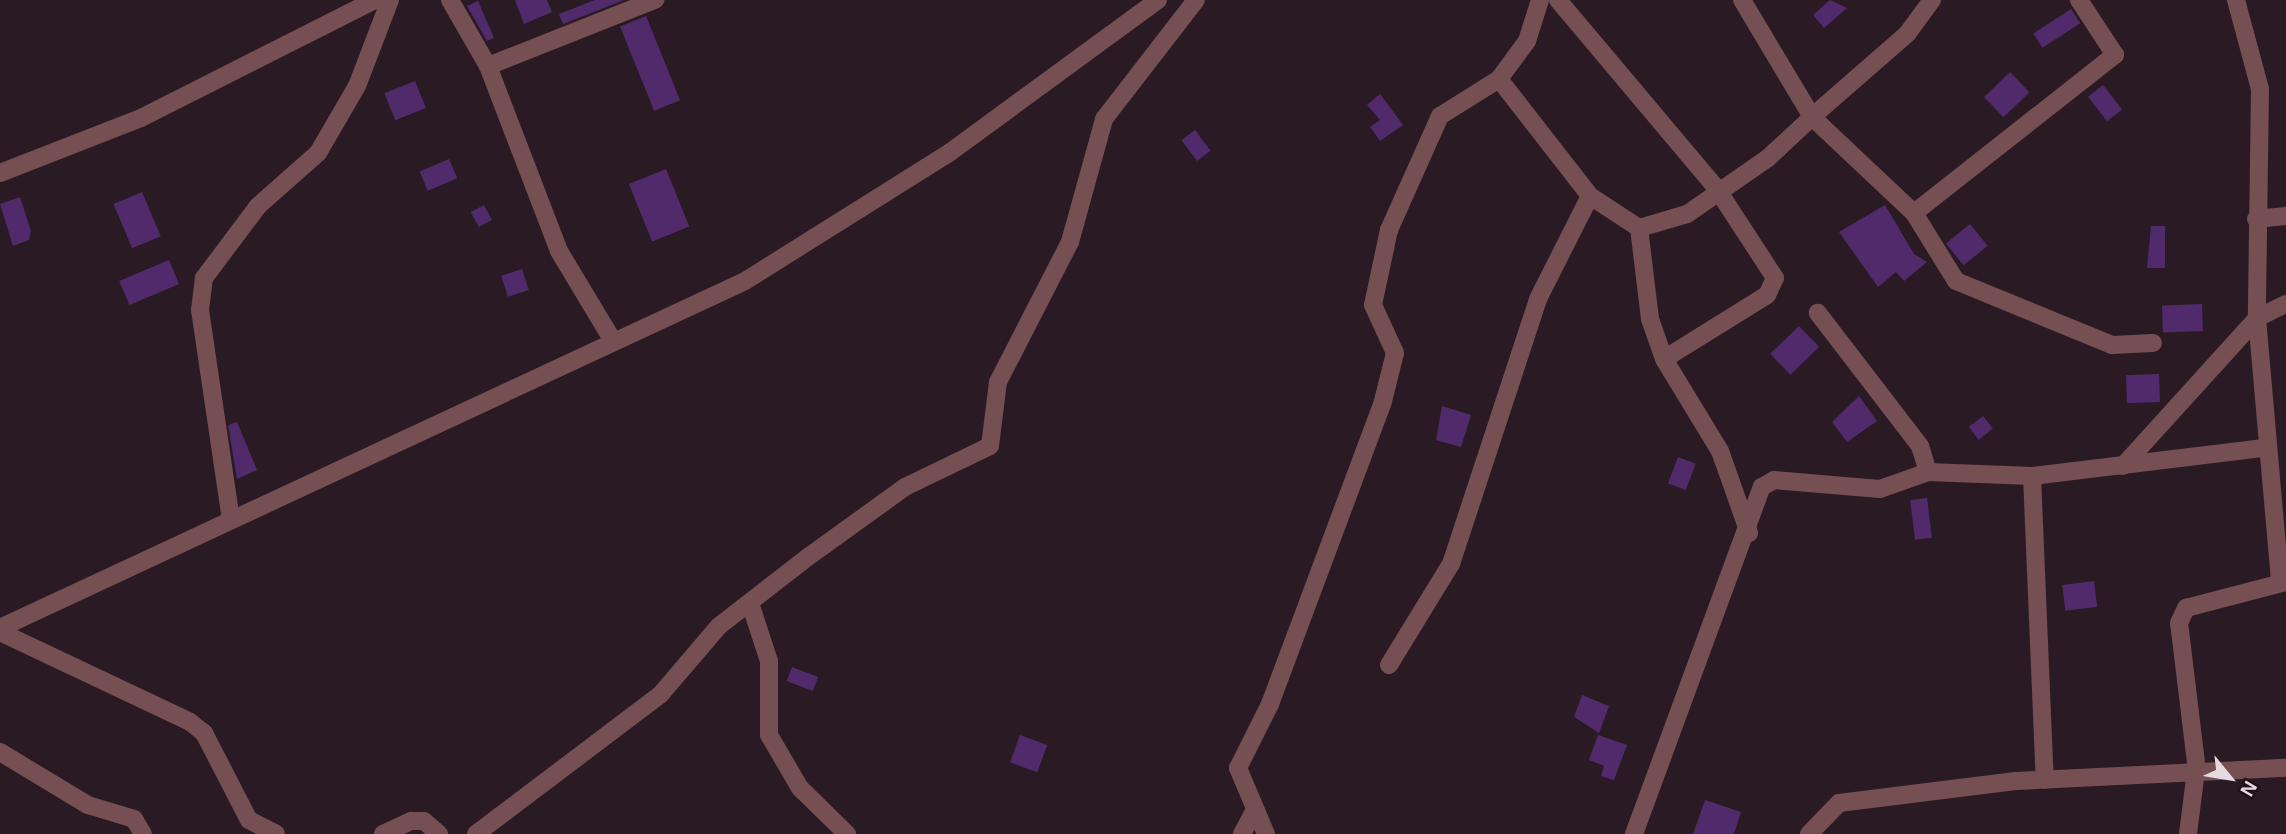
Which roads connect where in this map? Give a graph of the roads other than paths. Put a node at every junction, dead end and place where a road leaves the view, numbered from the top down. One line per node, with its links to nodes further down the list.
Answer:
1 (375, 0): 16 (street)
2 (390, 0): 33 (street)
3 (450, 0): 13 (street)
4 (655, 0): 13 (street)
5 (1158, 0): 26 (street)
6 (1196, 0): 36 (street)
7 (1540, 0): 14 (street)
8 (1558, 0): 17 (street)
9 (1742, 0): 15 (street)
10 (1932, 0): 15 (street)
11 (2079, 0): 19 (street)
12 (2235, 0): 21 (street)
13 (488, 66): 26 (street)
14 (1499, 79): 18 (street); 43 (street)
15 (1812, 117): 17 (street); 19 (street)
16 (0, 173)
17 (1717, 190): 22 (street); 28 (street)
18 (1590, 196): 22 (street); 38 (street)
19 (1913, 213): 27 (street)
20 (2286, 216): 21 (street)
21 (2256, 219): 25 (street)
22 (1639, 228): 28 (street)
23 (2286, 304): 25 (street)
24 (1818, 313): 31 (street)
25 (2257, 318): 29 (street); 30 (street)
26 (613, 341): 33 (street)
27 (2153, 343)
28 (1664, 359): 34 (street)
29 (2264, 448): 30 (street); 35 (street)
30 (2123, 466): 32 (street)
31 (1928, 472): 32 (street); 34 (street)
32 (2032, 476): 42 (street)
33 (231, 520): 37 (street)
34 (1749, 533): 52 (street)
35 (2283, 583): 41 (street)
36 (750, 603): 48 (street); 49 (street)
37 (0, 630): 45 (street)
38 (1389, 666)
39 (0, 752): 44 (street)
40 (2286, 768): 41 (street)
41 (2197, 771): 42 (street); 54 (street)
42 (2045, 780): 53 (street)
43 (1253, 813): 50 (street); 51 (street)
44 (143, 834)
45 (276, 834)
46 (383, 834): 47 (street)
47 (439, 834)
48 (476, 834)
49 (847, 834)
50 (1242, 834)
51 (1266, 834)
52 (1634, 834)
53 (1809, 834)
54 (2188, 834)

